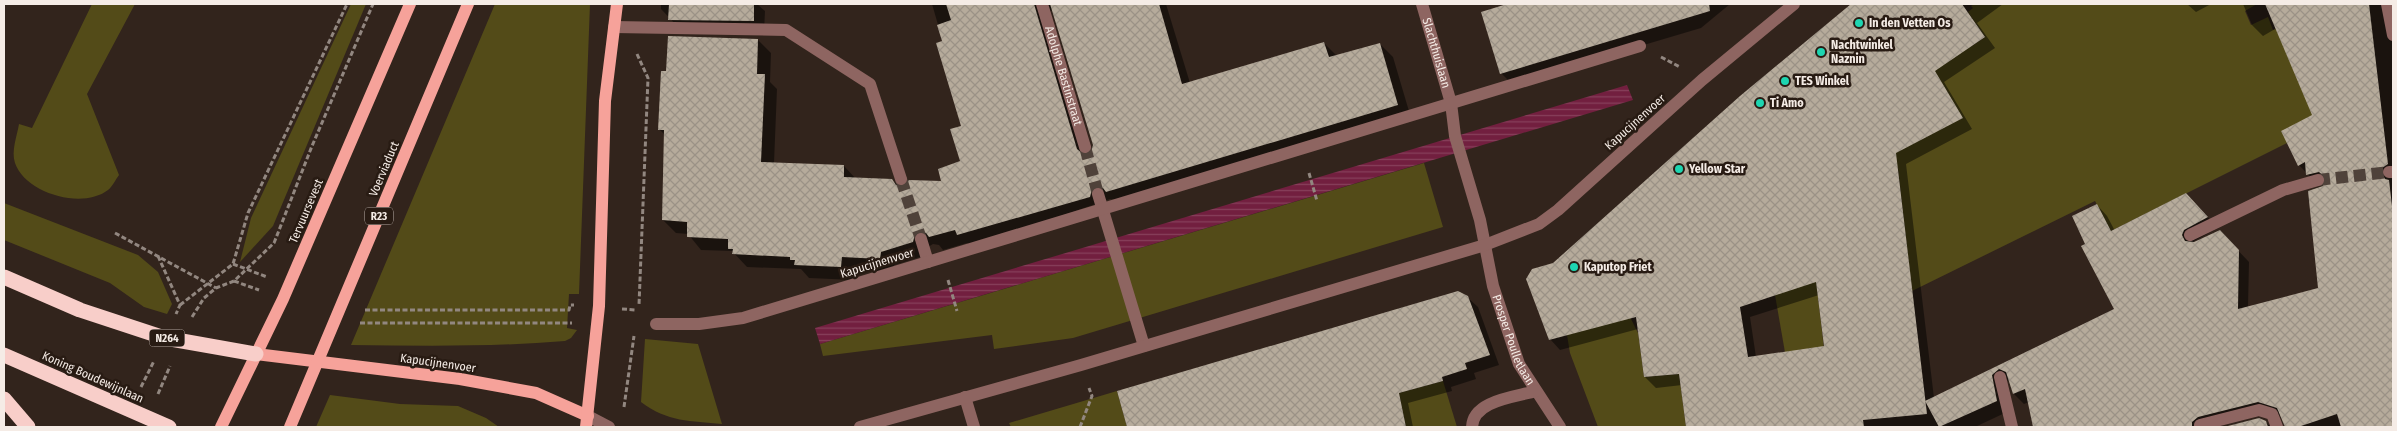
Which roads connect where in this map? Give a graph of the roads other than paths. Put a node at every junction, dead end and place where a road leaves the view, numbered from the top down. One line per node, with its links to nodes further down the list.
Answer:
1 (410, 4): 24 (main road, Tervuursevest)
2 (468, 4): 35 (main road, Voerviaduct / R23)
3 (617, 4): 8 (main road)
4 (1042, 4): 12 (street, Adolphe Bastinstraat)
5 (1422, 4): 11 (street, Slachthuislaan)
6 (1794, 4): 19 (street, Kapucijnenvoer)
7 (2388, 4): 9 (street)
8 (614, 27): 13 (street); 30 (main road)
9 (2393, 35)
10 (1640, 46): 11 (street, Kapucijnenvoer)
11 (1451, 103): 16 (street, Kapucijnenvoer); 19 (street)
12 (1085, 147)
13 (901, 179)
14 (2318, 180): 17 (street)
15 (1098, 194): 16 (street)
16 (1102, 210): 20 (street, Kapucijnenvoer); 23 (street)
17 (2190, 235)
18 (921, 240): 20 (street)
19 (1485, 245): 23 (street, Kapucijnenvoer); 27 (street, Prosper Poulletlaan)
20 (928, 262): 22 (street, Kapucijnenvoer)
21 (4, 277): 24 (highway, N264)
22 (656, 324)
23 (1144, 346): 28 (street, Kapucijnenvoer)
24 (256, 354): 30 (main road, Kapucijnenvoer); 34 (main road, Tervuursevest)
25 (4, 355): 33 (highway, Koning Boudewijnlaan)
26 (2000, 377): 41 (street)
27 (1536, 391): 39 (street); 40 (street, Prosper Poulletlaan)
28 (966, 397): 37 (street, Kapucijnenvoer); 38 (street)
29 (4, 399): 32 (highway)
30 (587, 422): 36 (street, Kapucijnenvoer)
31 (2200, 425): 42 (street)
32 (28, 427)
33 (169, 427)
34 (221, 427)
35 (290, 427)
36 (609, 427)
37 (860, 427)
38 (974, 427)
39 (1472, 427)
40 (1560, 427)
41 (2012, 427)
42 (2277, 427)

